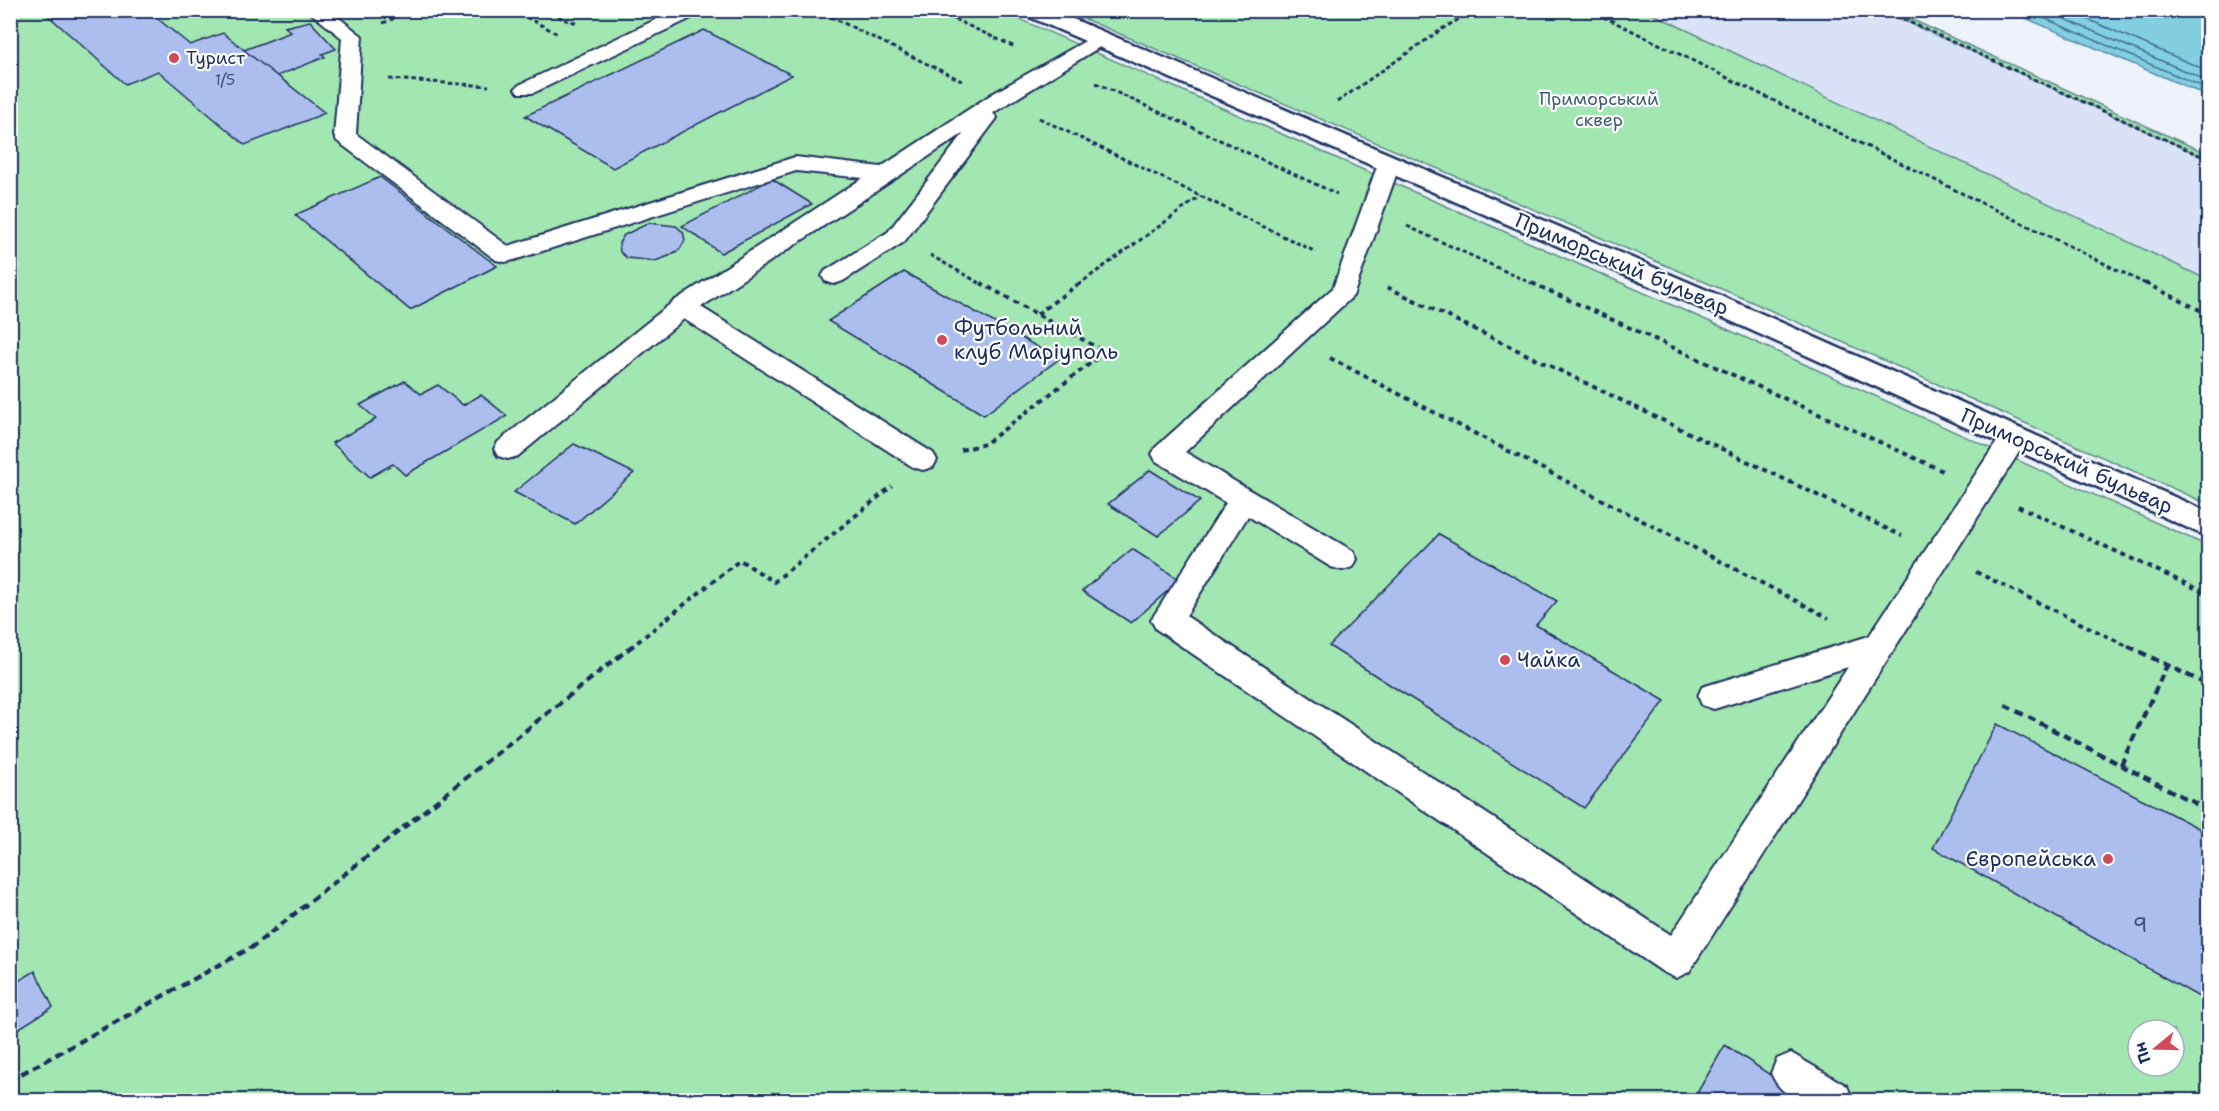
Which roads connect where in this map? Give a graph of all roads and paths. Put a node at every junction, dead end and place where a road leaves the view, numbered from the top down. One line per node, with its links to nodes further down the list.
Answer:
1 (316, 10): 11 (lane)
2 (693, 10): 12 (lane)
3 (817, 10): 13 (path)
4 (934, 10): 10 (path)
5 (1033, 10): 9 (street, Приморський бульвар)
6 (1476, 10): 14 (path)
7 (1590, 10): 25 (path)
8 (1883, 10): 15 (path)
9 (1101, 40): 10 (lane); 16 (street, Приморський бульвар)
10 (1057, 65): 13 (lane); 19 (path)
11 (349, 76): 12 (path); 17 (lane)
12 (525, 89)
13 (1000, 99): 17 (lane); 18 (path); 20 (lane)
14 (1335, 103)
15 (2208, 159)
16 (1389, 164): 19 (lane); 27 (street, Приморський бульвар)
17 (886, 174): 23 (lane)
18 (1201, 196): 21 (path); 24 (path)
19 (1372, 210): 21 (lane); 31 (path)
20 (896, 237): 22 (lane); 24 (path)
21 (1352, 270): 26 (lane); 34 (path)
22 (834, 276)
23 (683, 307): 29 (lane); 30 (lane)
24 (1037, 314): 28 (path)
25 (2208, 314)
26 (1292, 338): 32 (lane); 37 (path)
27 (2014, 438): 31 (lane); 33 (street, Приморський бульвар)
28 (985, 444)
29 (508, 449)
30 (923, 460): 45 (path)
31 (1981, 489): 34 (lane); 36 (path)
32 (1244, 500): 35 (lane); 37 (lane)
33 (2208, 525)
34 (1939, 554): 37 (lane); 38 (path)
35 (1342, 559)
36 (2208, 594)
37 (1880, 645): 40 (lane)
38 (2168, 665): 39 (path); 42 (path)
39 (2208, 685)
40 (1714, 696)
41 (2005, 705): 42 (path)
42 (2121, 765): 43 (path)
43 (2208, 810)
44 (1791, 1073): 46 (lane)
45 (10, 1080)
46 (1833, 1101)

